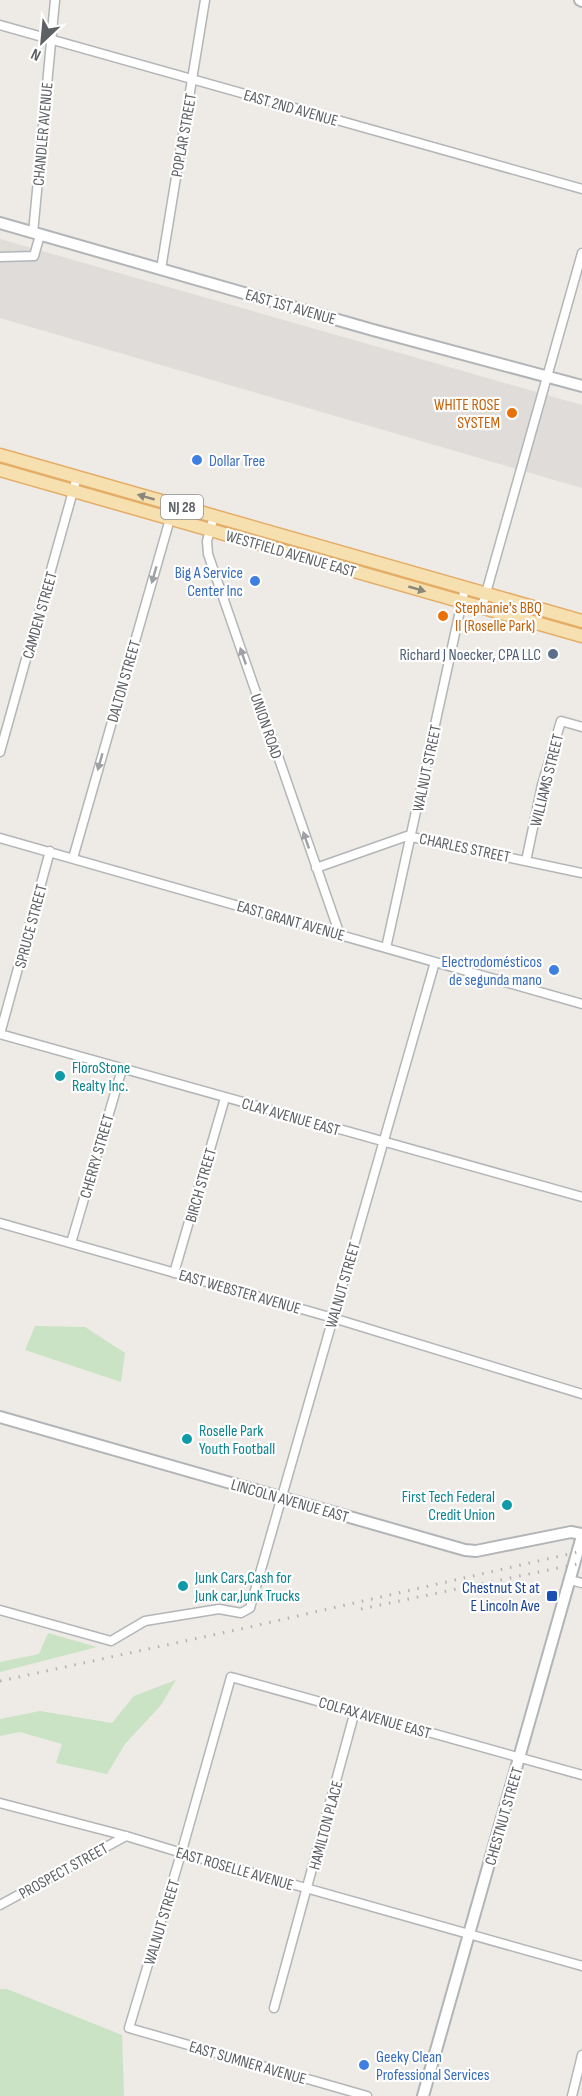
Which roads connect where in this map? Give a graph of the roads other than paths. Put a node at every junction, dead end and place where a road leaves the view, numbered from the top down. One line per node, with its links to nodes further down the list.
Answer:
1 (55, 0): 4 (street, CHANDLER AVENUE)
2 (205, 0): 5 (street, POPLAR STREET)
3 (0, 24): 4 (street, EAST 2ND AVENUE)
4 (51, 39): 5 (street, EAST 2ND AVENUE); 8 (street, CHANDLER AVENUE)
5 (193, 79): 6 (street, EAST 2ND AVENUE); 11 (street, POPLAR STREET)
6 (582, 189)
7 (0, 223): 8 (street, EAST 1ST AVENUE)
8 (36, 234): 10 (street); 11 (street, EAST 1ST AVENUE)
9 (582, 254): 12 (street)
10 (0, 257)
11 (161, 269): 12 (street, EAST 1ST AVENUE)
12 (546, 375): 13 (street, EAST 1ST AVENUE); 23 (street)
13 (582, 386)
14 (0, 455): 16 (main road, WESTFIELD AVENUE EAST / NJ 28)
15 (0, 470): 17 (main road, WESTFIELD AVENUE EAST / NJ 28)
16 (77, 477): 17 (street, CAMDEN STREET); 18 (main road, WESTFIELD AVENUE EAST / NJ 28, one-way to 16)
17 (73, 491): 20 (main road, WESTFIELD AVENUE EAST / NJ 28); 29 (street, CAMDEN STREET)
18 (174, 505): 19 (main road, WESTFIELD AVENUE EAST / NJ 28); 20 (street, DALTON STREET)
19 (214, 516): 21 (street, UNION ROAD); 22 (main road, WESTFIELD AVENUE EAST / NJ 28)
20 (170, 519): 21 (main road, WESTFIELD AVENUE EAST / NJ 28); 33 (street, DALTON STREET, one-way to 33)
21 (210, 530): 24 (main road, WESTFIELD AVENUE EAST / NJ 28, one-way to 24); 35 (street, UNION ROAD, one-way to 21)
22 (465, 588): 23 (main road, WESTFIELD AVENUE EAST / NJ 28); 24 (street, WALNUT STREET)
23 (486, 594): 25 (street); 26 (main road, WESTFIELD AVENUE EAST / NJ 28)
24 (461, 602): 25 (main road, WESTFIELD AVENUE EAST / NJ 28); 30 (street, WALNUT STREET)
25 (482, 608): 27 (main road, WESTFIELD AVENUE EAST / NJ 28)
26 (582, 621)
27 (582, 636)
28 (582, 727): 34 (street, WILLIAMS STREET)
29 (0, 752)
30 (411, 836): 34 (street, CHARLES STREET); 35 (street, CHARLES STREET); 38 (street, WALNUT STREET)
31 (0, 838): 32 (street, EAST GRANT AVENUE)
32 (50, 851): 33 (street, EAST GRANT AVENUE); 41 (street, SPRUCE STREET)
33 (73, 858): 37 (street, EAST GRANT AVENUE)
34 (526, 861): 36 (street, CHARLES STREET)
35 (316, 868): 37 (street, UNION ROAD)
36 (582, 873)
37 (340, 935): 38 (street, EAST GRANT AVENUE)
38 (386, 948): 39 (street, EAST GRANT AVENUE)
39 (435, 962): 40 (street, EAST GRANT AVENUE); 44 (street, WALNUT STREET)
40 (582, 1004)
41 (0, 1034): 42 (street, CLAY AVENUE EAST)
42 (122, 1069): 43 (street, CLAY AVENUE EAST); 47 (street, CHERRY STREET)
43 (225, 1098): 44 (street, CLAY AVENUE EAST); 48 (street, BIRCH STREET)
44 (384, 1142): 45 (street, CLAY AVENUE EAST); 49 (street, WALNUT STREET)
45 (582, 1197)
46 (0, 1223): 47 (street, EAST WEBSTER AVENUE)
47 (71, 1243): 48 (street, EAST WEBSTER AVENUE)
48 (174, 1273): 49 (street, EAST WEBSTER AVENUE)
49 (333, 1318): 50 (street, EAST WEBSTER AVENUE); 52 (street, WALNUT STREET)
50 (582, 1394)
51 (0, 1417): 52 (street, LINCOLN AVENUE EAST)
52 (282, 1497): 53 (street, LINCOLN AVENUE EAST); 56 (street, WALNUT STREET)
53 (582, 1535): 54 (street, CHESTNUT STREET)
54 (570, 1580): 55 (street); 59 (street, CHESTNUT STREET)
55 (582, 1583)
56 (0, 1610)
57 (231, 1677): 58 (street, COLFAX AVENUE EAST); 63 (street, WALNUT STREET)
58 (355, 1711): 59 (street, COLFAX AVENUE EAST); 64 (street, HAMILTON PLACE)
59 (519, 1757): 60 (street, COLFAX AVENUE EAST); 66 (street, CHESTNUT STREET)
60 (582, 1775)
61 (0, 1803): 62 (street, EAST ROSELLE AVENUE)
62 (126, 1836): 63 (street, EAST ROSELLE AVENUE); 65 (street, PROSPECT STREET)
63 (182, 1853): 64 (street, EAST ROSELLE AVENUE); 69 (street, WALNUT STREET)
64 (308, 1888): 66 (street, EAST ROSELLE AVENUE); 68 (street, HAMILTON PLACE)
65 (0, 1905)
66 (469, 1934): 67 (street, EAST ROSELLE AVENUE); 72 (street, CHESTNUT STREET)
67 (582, 1966)
68 (274, 2008)
69 (129, 2028): 71 (street, EAST SUMNER AVENUE)
70 (582, 2055): 73 (street)
71 (367, 2096)
72 (423, 2096)
73 (572, 2096)

